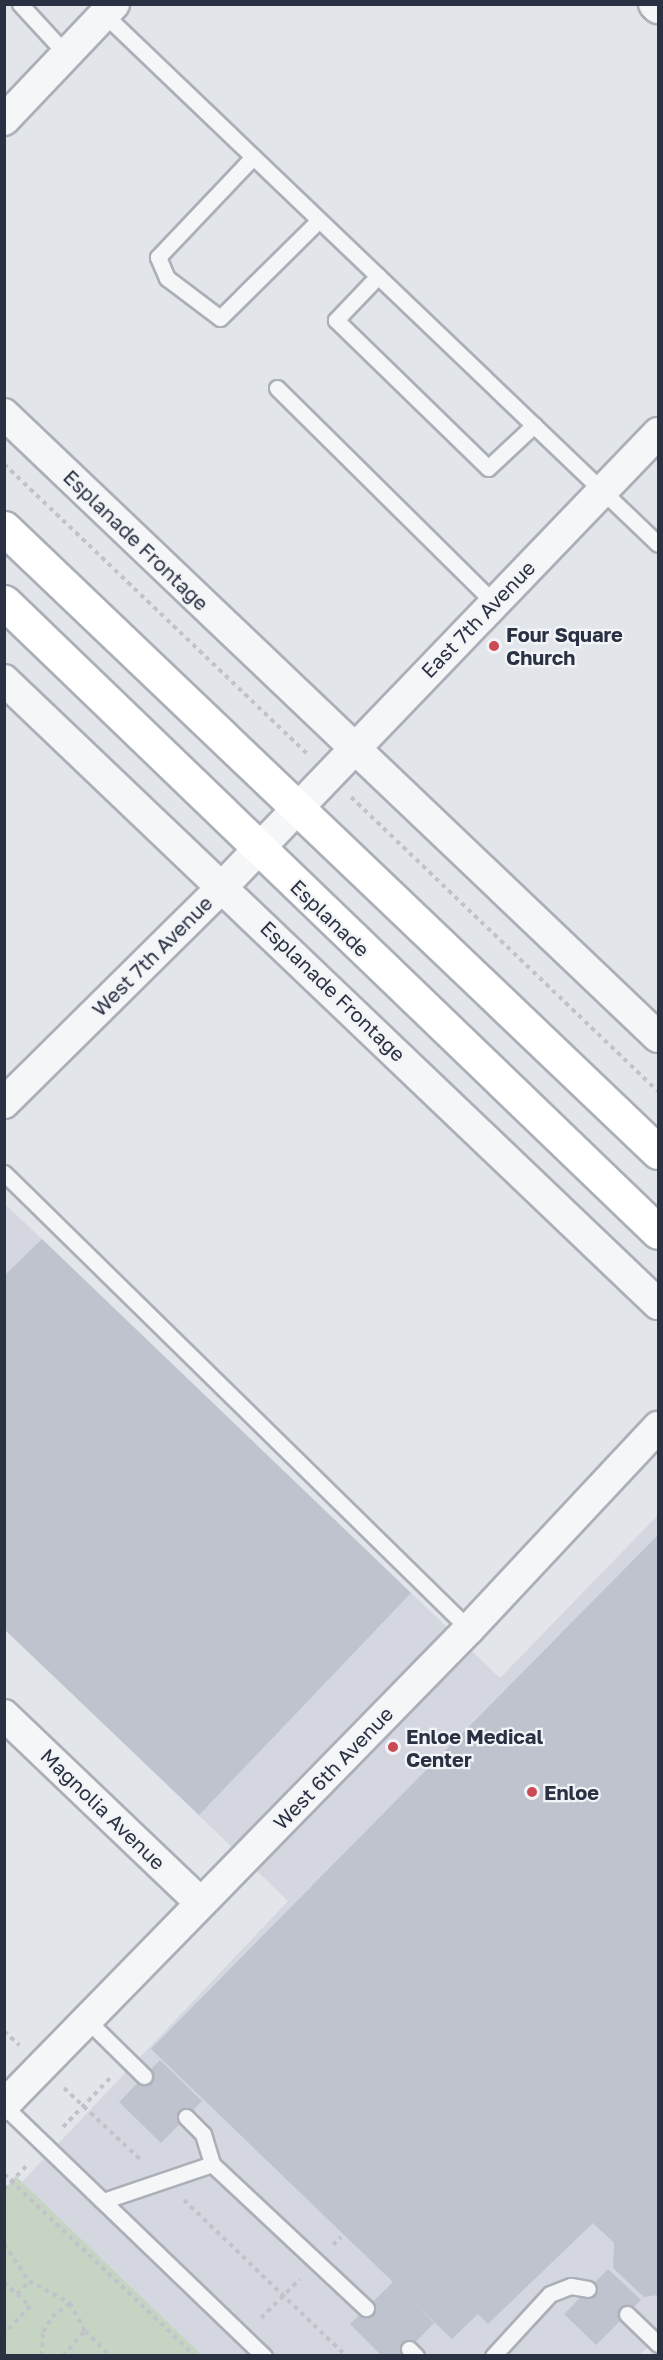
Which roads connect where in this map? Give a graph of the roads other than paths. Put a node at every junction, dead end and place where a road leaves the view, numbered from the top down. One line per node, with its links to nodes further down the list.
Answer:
1 (20, 4): 5 (lane)
2 (654, 4): 3 (street)
3 (658, 9)
4 (109, 10): 5 (street); 7 (lane)
5 (67, 55): 6 (street)
6 (4, 120)
7 (253, 157): 8 (lane); 8 (lane)
8 (319, 220): 9 (lane)
9 (378, 276): 12 (lane); 12 (lane)
10 (277, 388): 18 (lane)
11 (4, 414): 20 (street, Esplanade Frontage)
12 (534, 425): 14 (lane)
13 (658, 433): 14 (street, East 7th Avenue)
14 (603, 491): 16 (lane); 18 (street, East 7th Avenue)
15 (4, 528): 21 (main road)
16 (658, 544)
17 (4, 602): 22 (main road, Esplanade)
18 (494, 603): 20 (street, East 7th Avenue)
19 (4, 680): 23 (street, Esplanade Frontage)
20 (353, 748): 21 (street, East 7th Avenue); 24 (street, Esplanade Frontage)
21 (298, 807): 22 (street, West 7th Avenue); 26 (main road)
22 (258, 850): 23 (street, West 7th Avenue); 28 (main road, Esplanade)
23 (223, 886): 25 (street, West 7th Avenue); 29 (street, Esplanade Frontage)
24 (658, 1037)
25 (4, 1103)
26 (658, 1152)
27 (4, 1173): 31 (lane)
28 (658, 1232)
29 (658, 1304)
30 (658, 1427): 31 (street, West 6th Avenue)
31 (469, 1629): 33 (street, West 6th Avenue)
32 (4, 1714): 33 (street, Magnolia Avenue)
33 (201, 1903): 34 (street, West 6th Avenue)
34 (87, 2020): 35 (lane); 36 (street, West 6th Avenue)
35 (144, 2076)
36 (4, 2106): 39 (lane)
37 (186, 2117): 38 (lane)
38 (212, 2164): 39 (lane); 41 (lane)
39 (103, 2201): 44 (lane)
40 (588, 2289): 45 (lane)
41 (366, 2308)
42 (627, 2314): 43 (lane)
43 (658, 2344)
44 (264, 2355)
45 (493, 2355)

